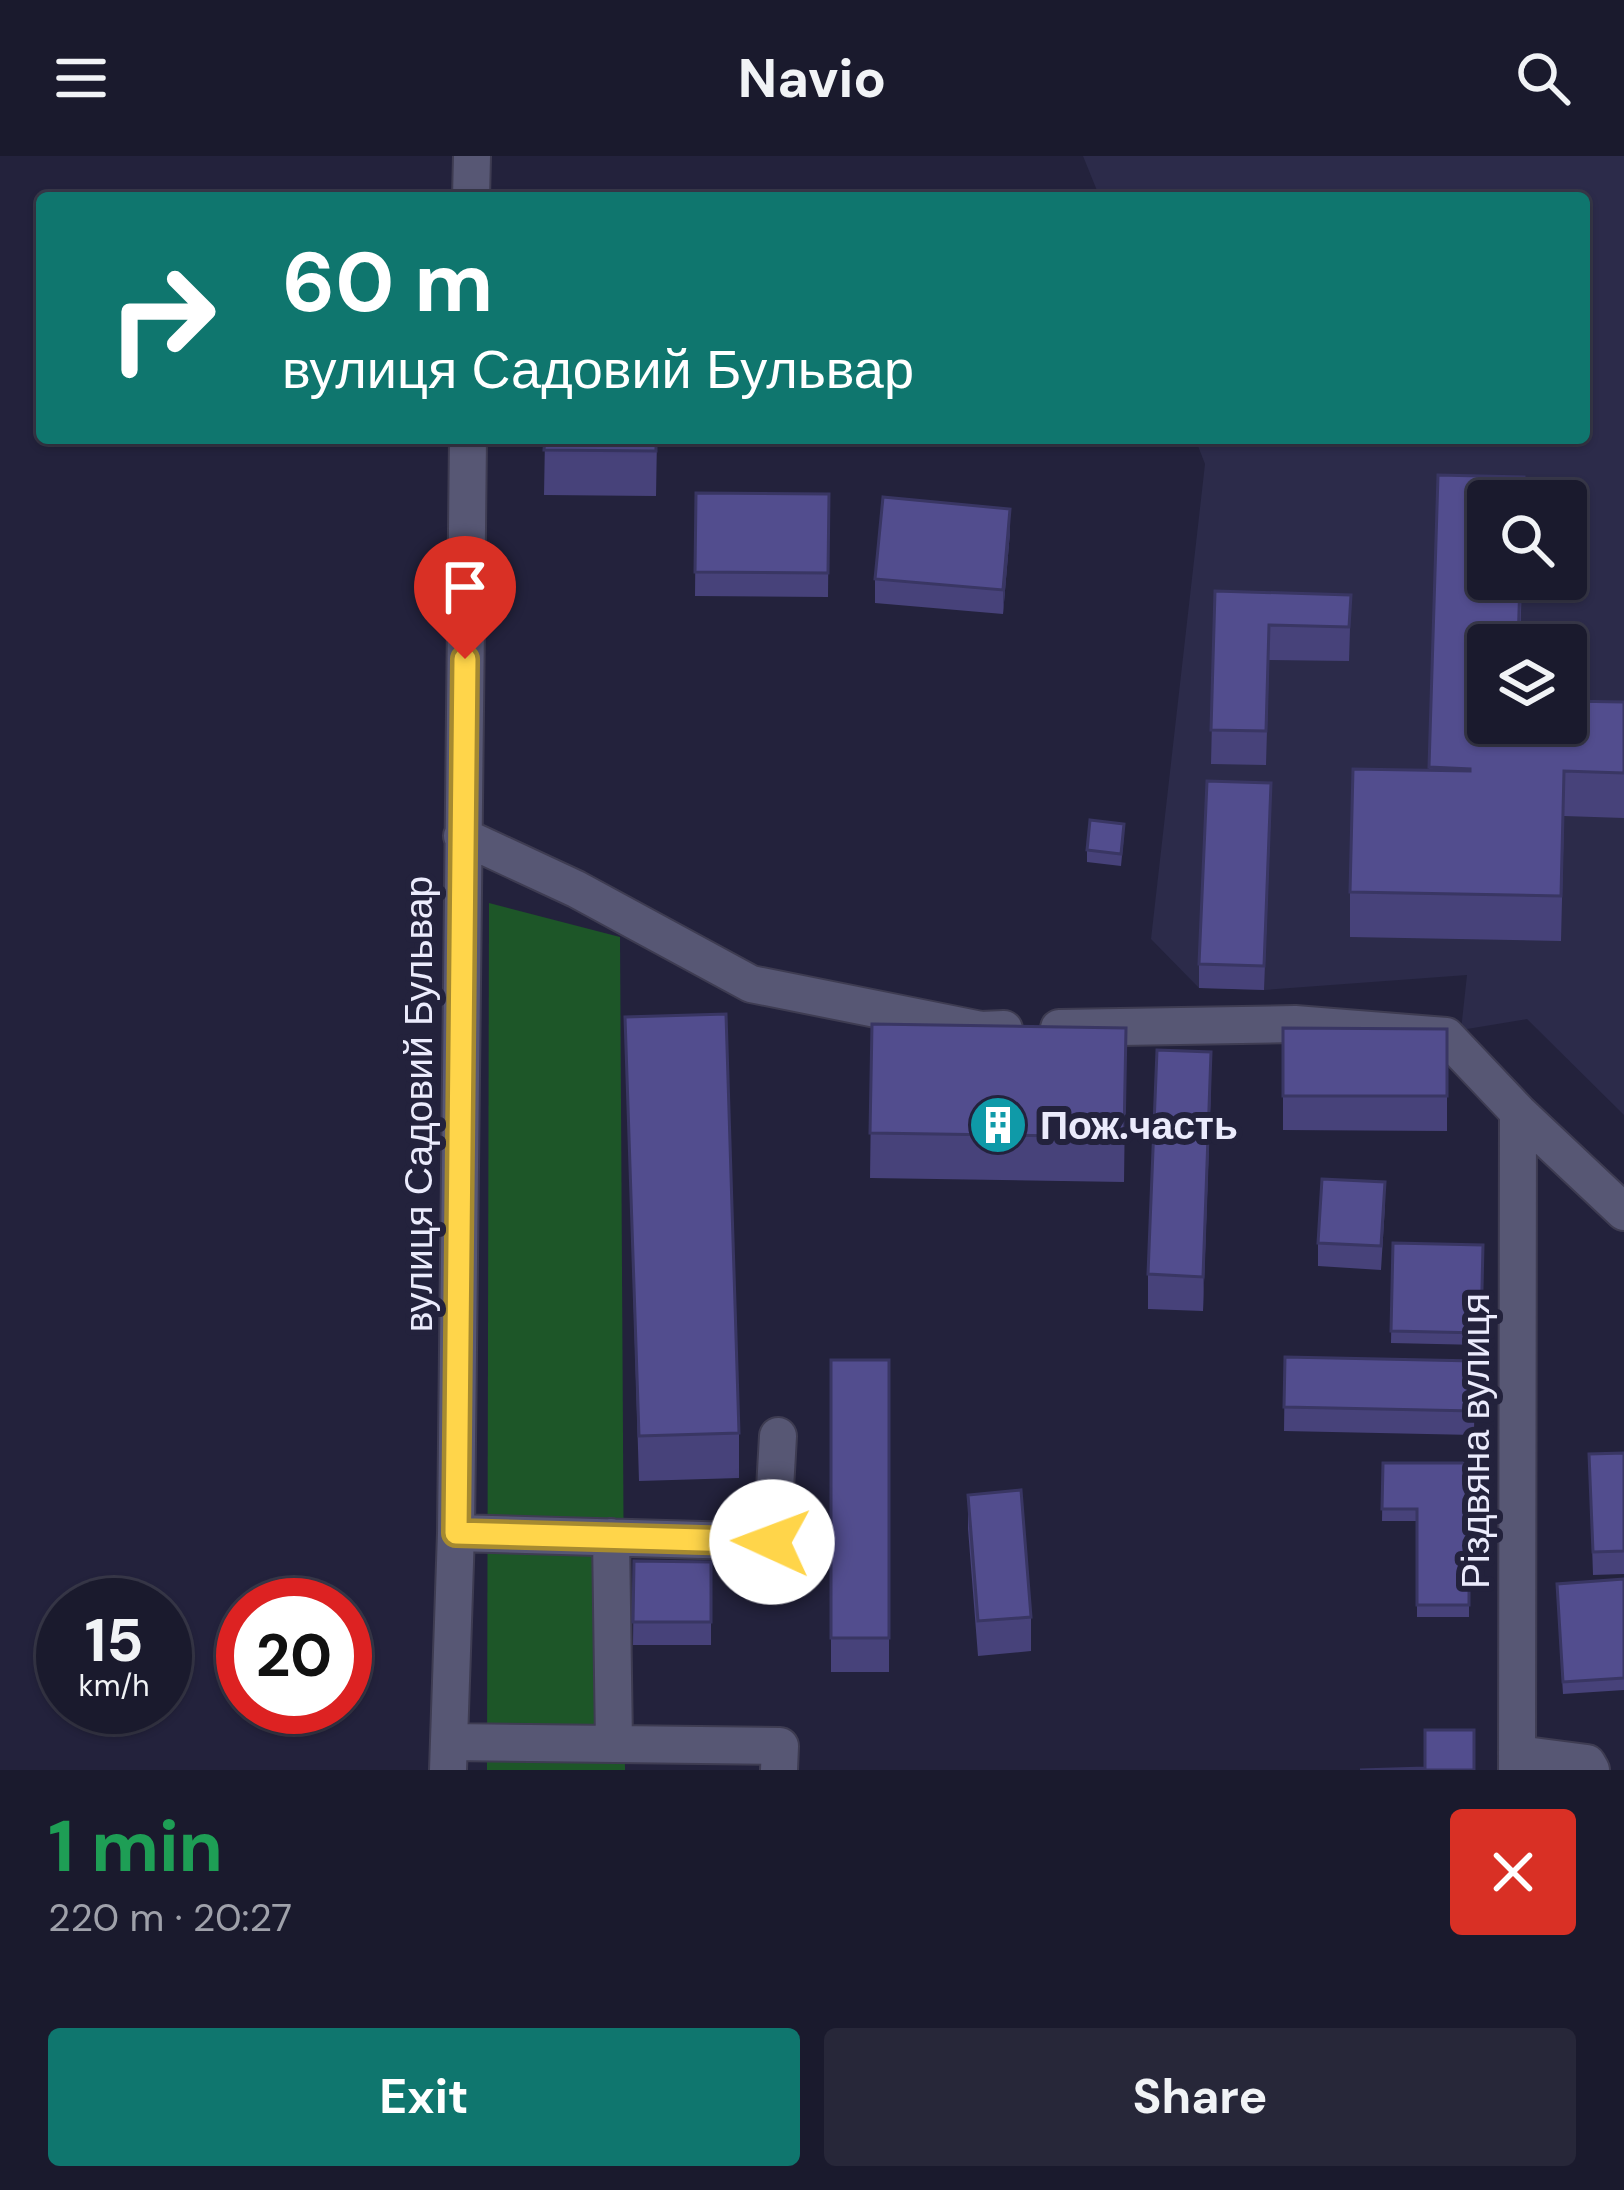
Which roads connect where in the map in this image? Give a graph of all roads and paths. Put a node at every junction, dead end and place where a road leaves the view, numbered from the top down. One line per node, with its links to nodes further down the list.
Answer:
1 (472, 156): 2 (street)
2 (472, 192)
3 (468, 444): 4 (street, вулиця Садовий Бульвар)
4 (462, 836): 5 (street); 8 (street, вулиця Садовий Бульвар)
5 (1518, 1112): 6 (street); 12 (street, Різдвяна вулиця)
6 (1624, 1212)
7 (778, 1436): 9 (street)
8 (456, 1533): 9 (street); 11 (street, вулиця Садовий Бульвар)
9 (611, 1537): 10 (street)
10 (614, 1744): 11 (street); 13 (street)
11 (448, 1756)
12 (1517, 1762): 14 (street)
13 (779, 1770)
14 (1591, 1770)

